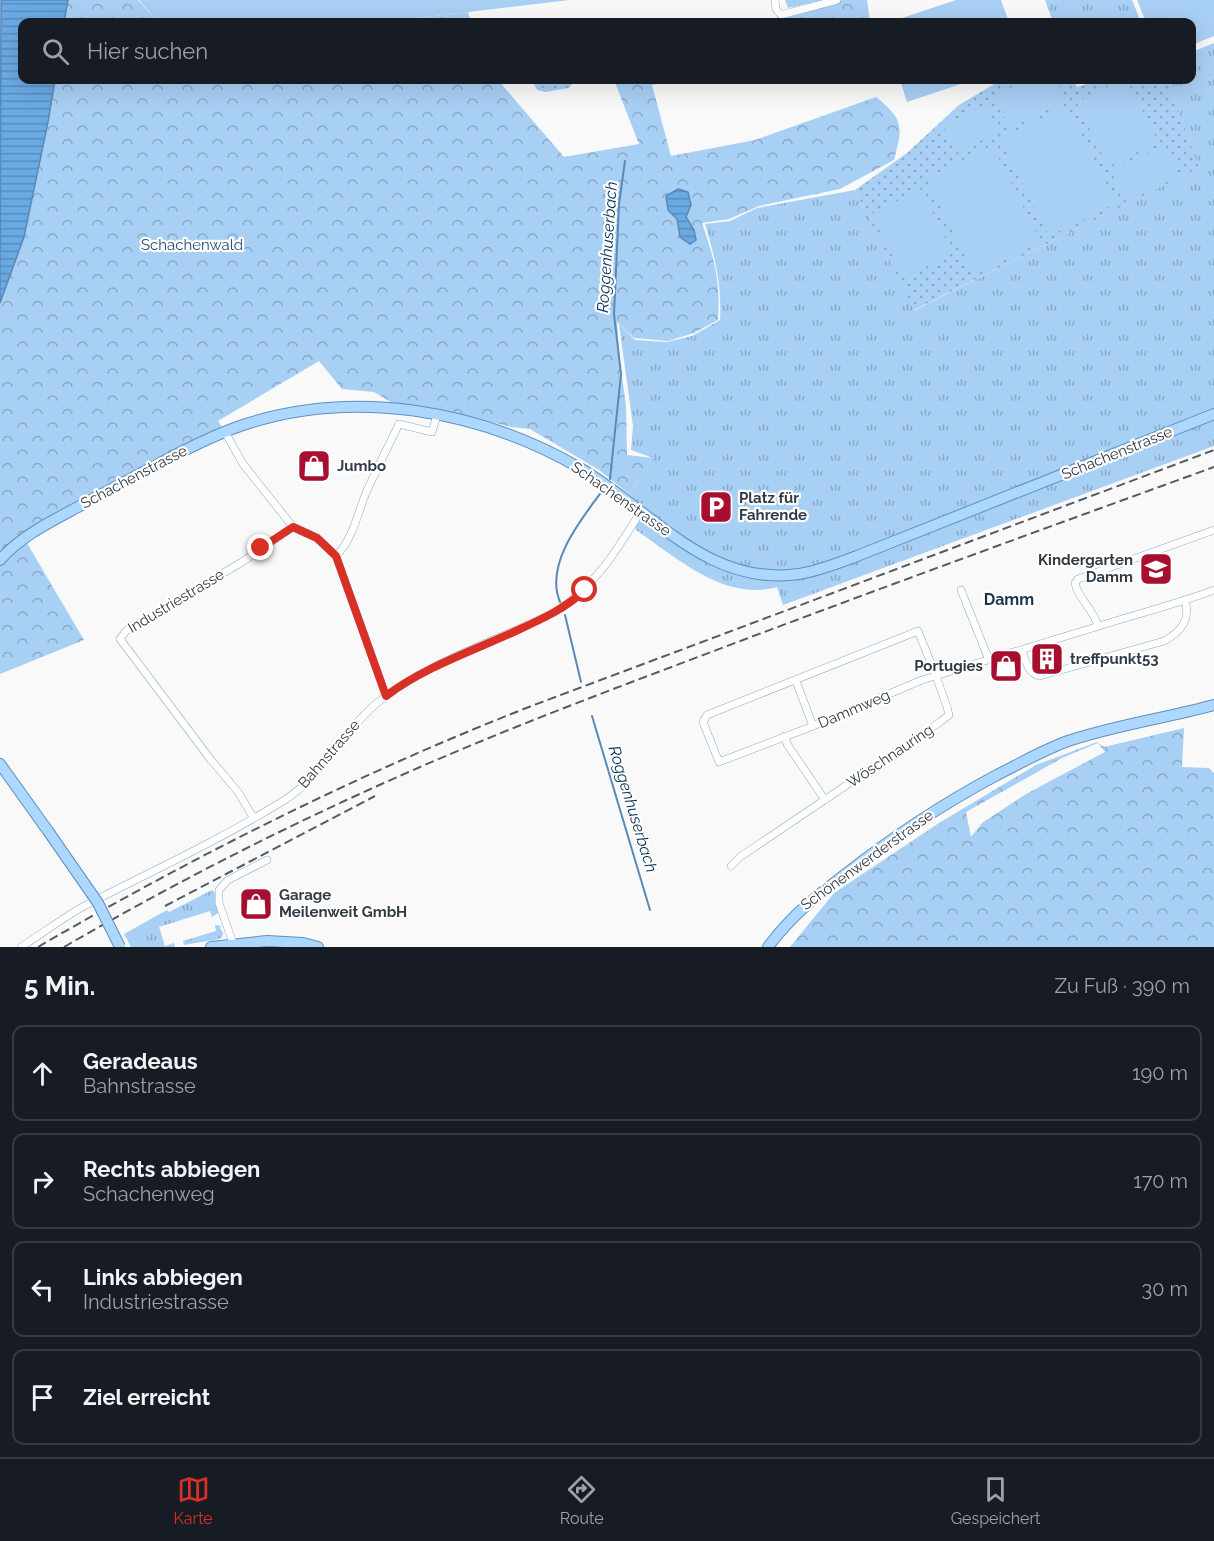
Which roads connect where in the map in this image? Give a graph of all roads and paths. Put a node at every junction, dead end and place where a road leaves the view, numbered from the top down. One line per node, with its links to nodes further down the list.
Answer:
1 (775, 0): 2 (street)
2 (837, 0)
3 (1214, 414): 6 (main road, Schachenstrasse)
4 (437, 415): 5 (main road, Schachenstrasse); 6 (main road, Schachenstrasse); 9 (street)
5 (225, 432): 7 (street); 10 (main road, Schachenstrasse)
6 (641, 511): 19 (street, Bahnstrasse)
7 (293, 527): 9 (street); 26 (street, Industriestrasse)
8 (1214, 530): 14 (street)
9 (336, 556): 19 (street)
10 (0, 560)
11 (961, 590): 16 (street)
12 (1214, 590): 13 (street, Dammweg)
13 (1185, 600): 14 (street, Dammweg); 15 (street)
14 (1098, 626): 15 (street, Dammweg)
15 (1022, 650): 16 (street, Dammweg)
16 (989, 660): 17 (street, Dammweg)
17 (936, 676): 18 (street, Wöschnauring); 21 (street, Dammweg); 25 (street, Wöschnauring)
18 (796, 681): 21 (street); 23 (street, Wöschnauring)
19 (386, 696): 26 (street, Bahnstrasse)
20 (1214, 705): 34 (main road, Schönenwerderstrasse)
21 (813, 726): 22 (street, Dammweg)
22 (785, 736): 23 (street, Dammweg); 25 (street)
23 (719, 762)
24 (0, 764): 31 (main road, bridge)
25 (825, 800): 28 (street, Wöschnauring)
26 (253, 818): 30 (street, Bahnstrasse)
27 (267, 860): 29 (street)
28 (731, 866)
29 (233, 946): 32 (main road); 33 (main road)
30 (21, 947)
31 (120, 947)
32 (211, 947)
33 (318, 947)
34 (768, 947)

